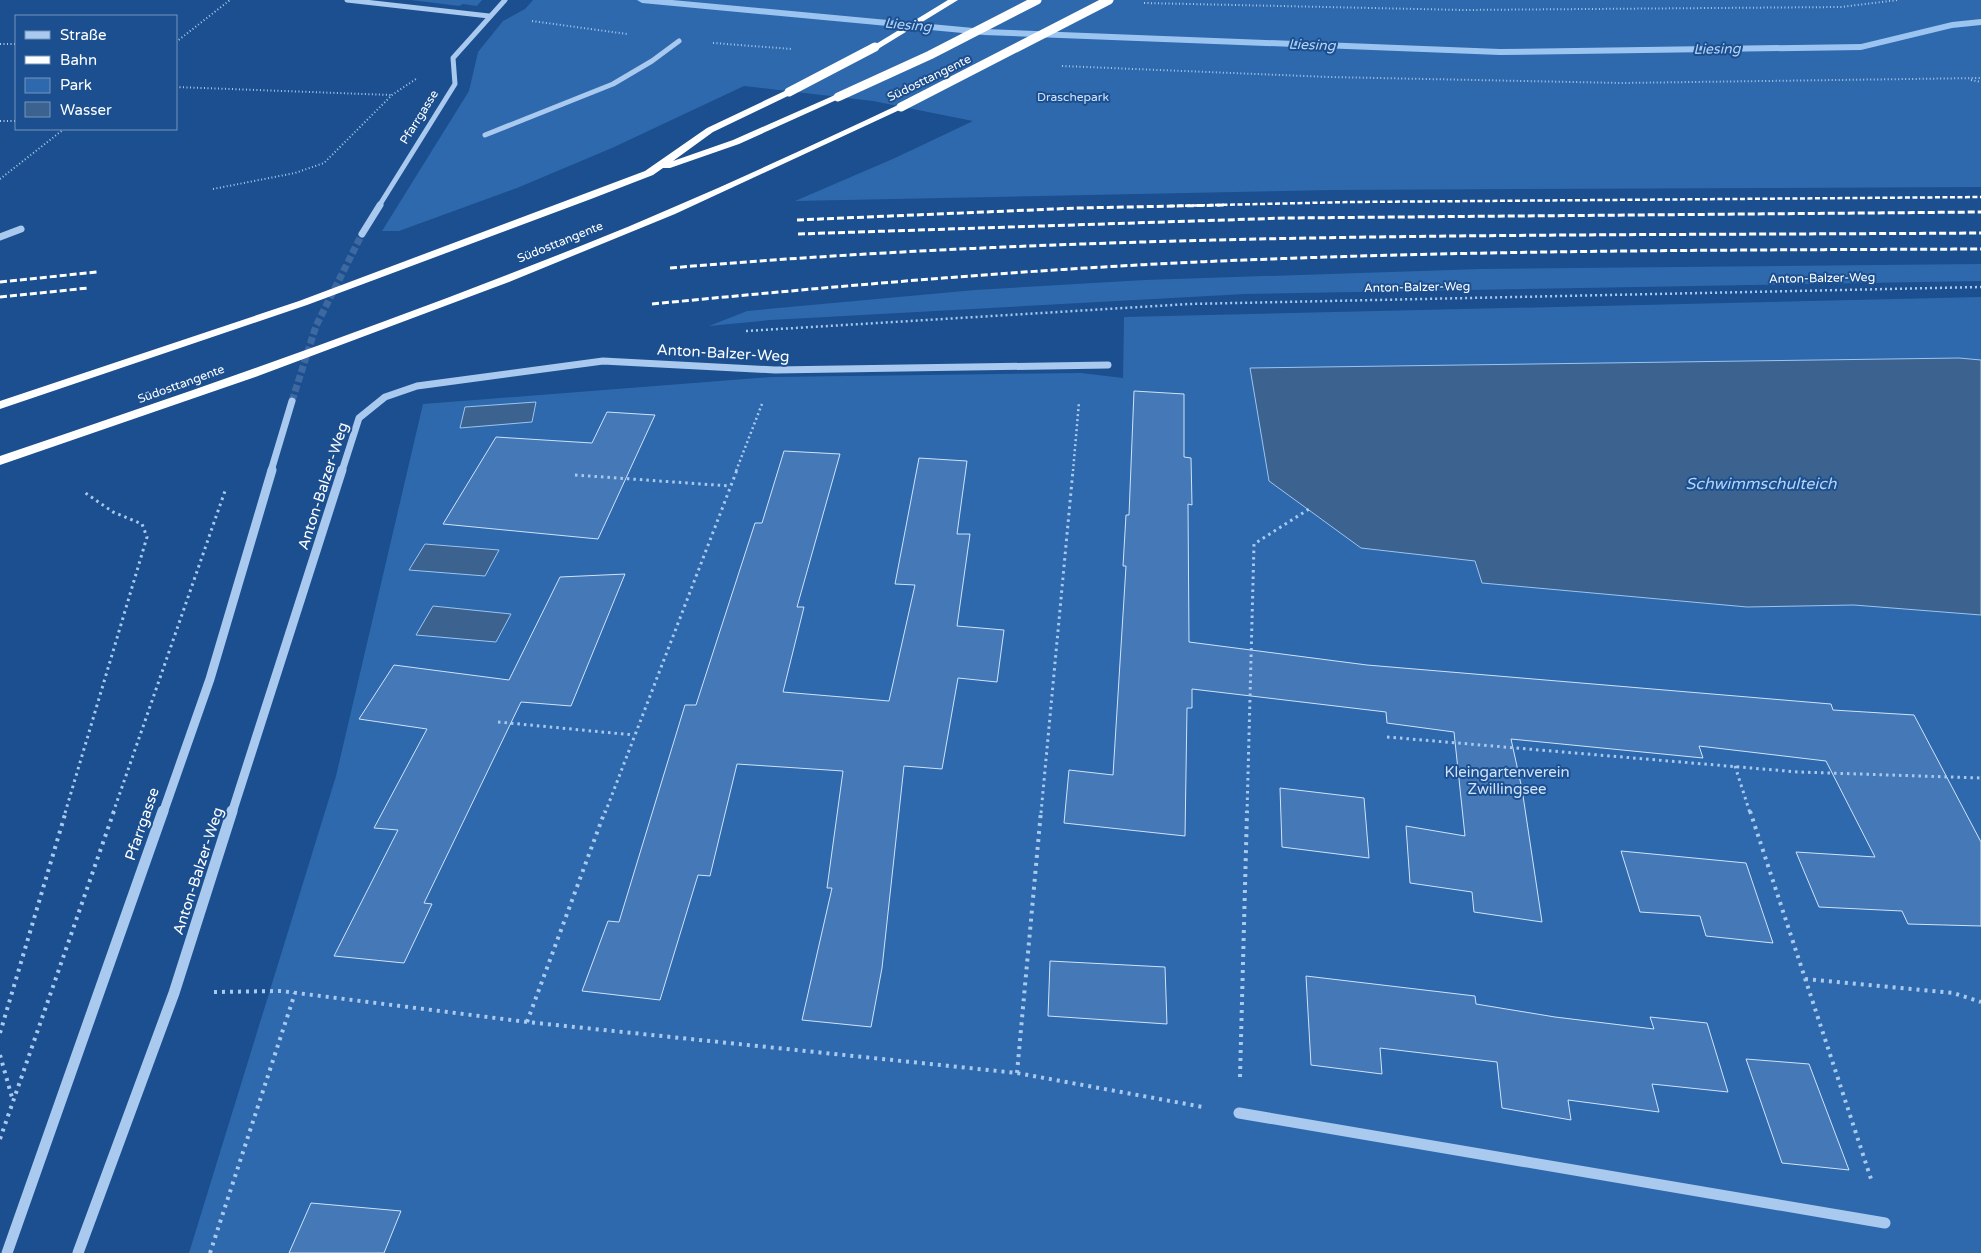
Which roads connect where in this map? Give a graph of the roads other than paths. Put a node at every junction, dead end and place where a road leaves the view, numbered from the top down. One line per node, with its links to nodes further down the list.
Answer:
1 (346, 0): 6 (street)
2 (505, 0): 6 (street, Pfarrgasse)
3 (954, 0): 9 (highway, bridge)
4 (1037, 0): 9 (highway, bridge)
5 (1109, 0): 16 (highway, Südosttangente, bridge)
6 (489, 16): 11 (street, Pfarrgasse)
7 (679, 41): 8 (street)
8 (485, 135)
9 (649, 172): 15 (highway)
10 (21, 229): 12 (street)
11 (362, 234)
12 (0, 237)
13 (1108, 366): 20 (street, Anton-Balzer-Weg)
14 (292, 401): 19 (street, Pfarrgasse)
15 (0, 405)
16 (0, 462)
17 (1239, 1113): 18 (street)
18 (1885, 1223)
19 (7, 1253)
20 (78, 1253)

